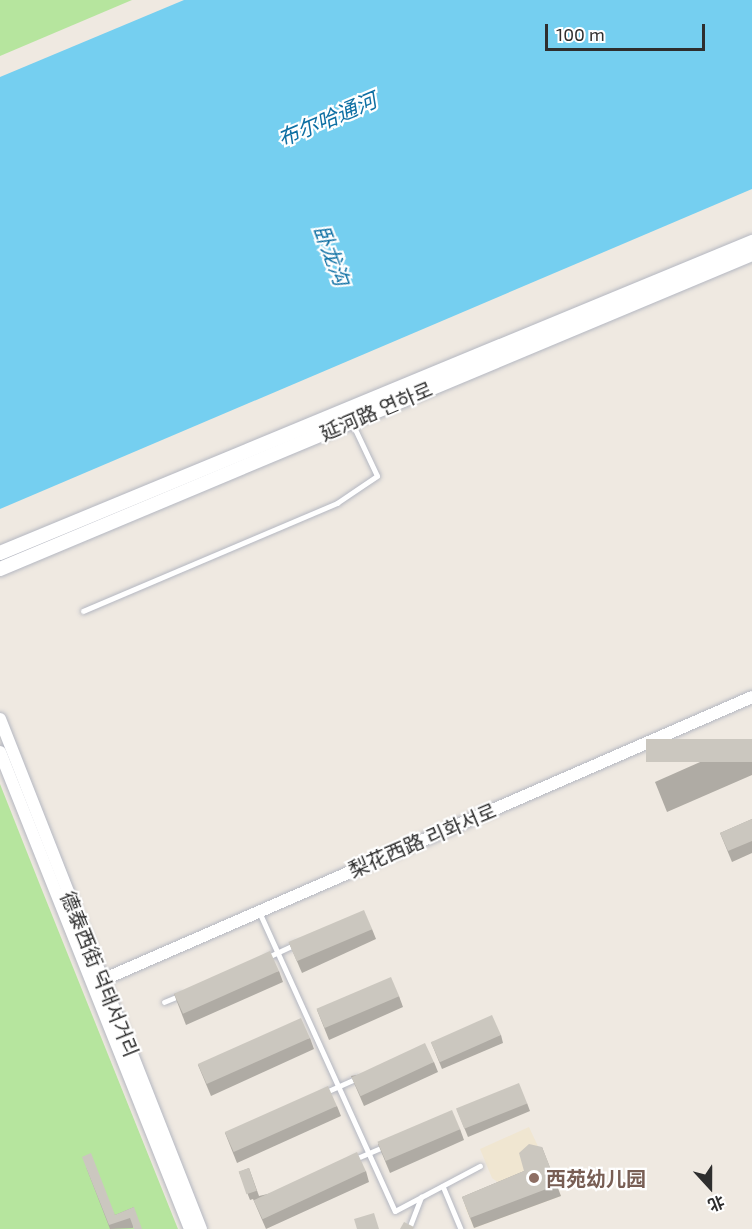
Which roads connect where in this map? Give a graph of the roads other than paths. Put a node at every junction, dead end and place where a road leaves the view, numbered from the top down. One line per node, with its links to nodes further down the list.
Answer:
1 (752, 242): 4 (main road, 延河路 연하로)
2 (752, 254): 3 (main road, 延河路 연하로)
3 (351, 421): 5 (main road, 延河路 연하로); 6 (lane)
4 (0, 554)
5 (0, 569)
6 (83, 611)
7 (752, 697): 10 (street, 梨花西路 리화서로)
8 (0, 719): 14 (street, 德泰西街 덕태서거리)
9 (0, 752): 14 (street, 德泰西街 덕태서거리)
10 (259, 910): 12 (lane); 14 (street, 梨花西路 리화서로)
11 (299, 943): 12 (lane)
12 (278, 952): 13 (lane); 18 (lane)
13 (257, 961)
14 (97, 982): 27 (street, 德泰西街 덕태서거리); 28 (street, 德泰西街 덕태서거리)
15 (185, 993): 16 (lane)
16 (165, 1002)
17 (360, 1077): 18 (lane)
18 (339, 1087): 19 (lane); 21 (lane)
19 (318, 1096)
20 (390, 1144): 21 (lane)
21 (369, 1153): 22 (lane); 25 (lane)
22 (348, 1162)
23 (480, 1166): 24 (lane)
24 (443, 1186): 25 (lane); 29 (lane)
25 (421, 1197): 26 (lane)
26 (410, 1226)
27 (190, 1229)
28 (201, 1229)
29 (461, 1229)

